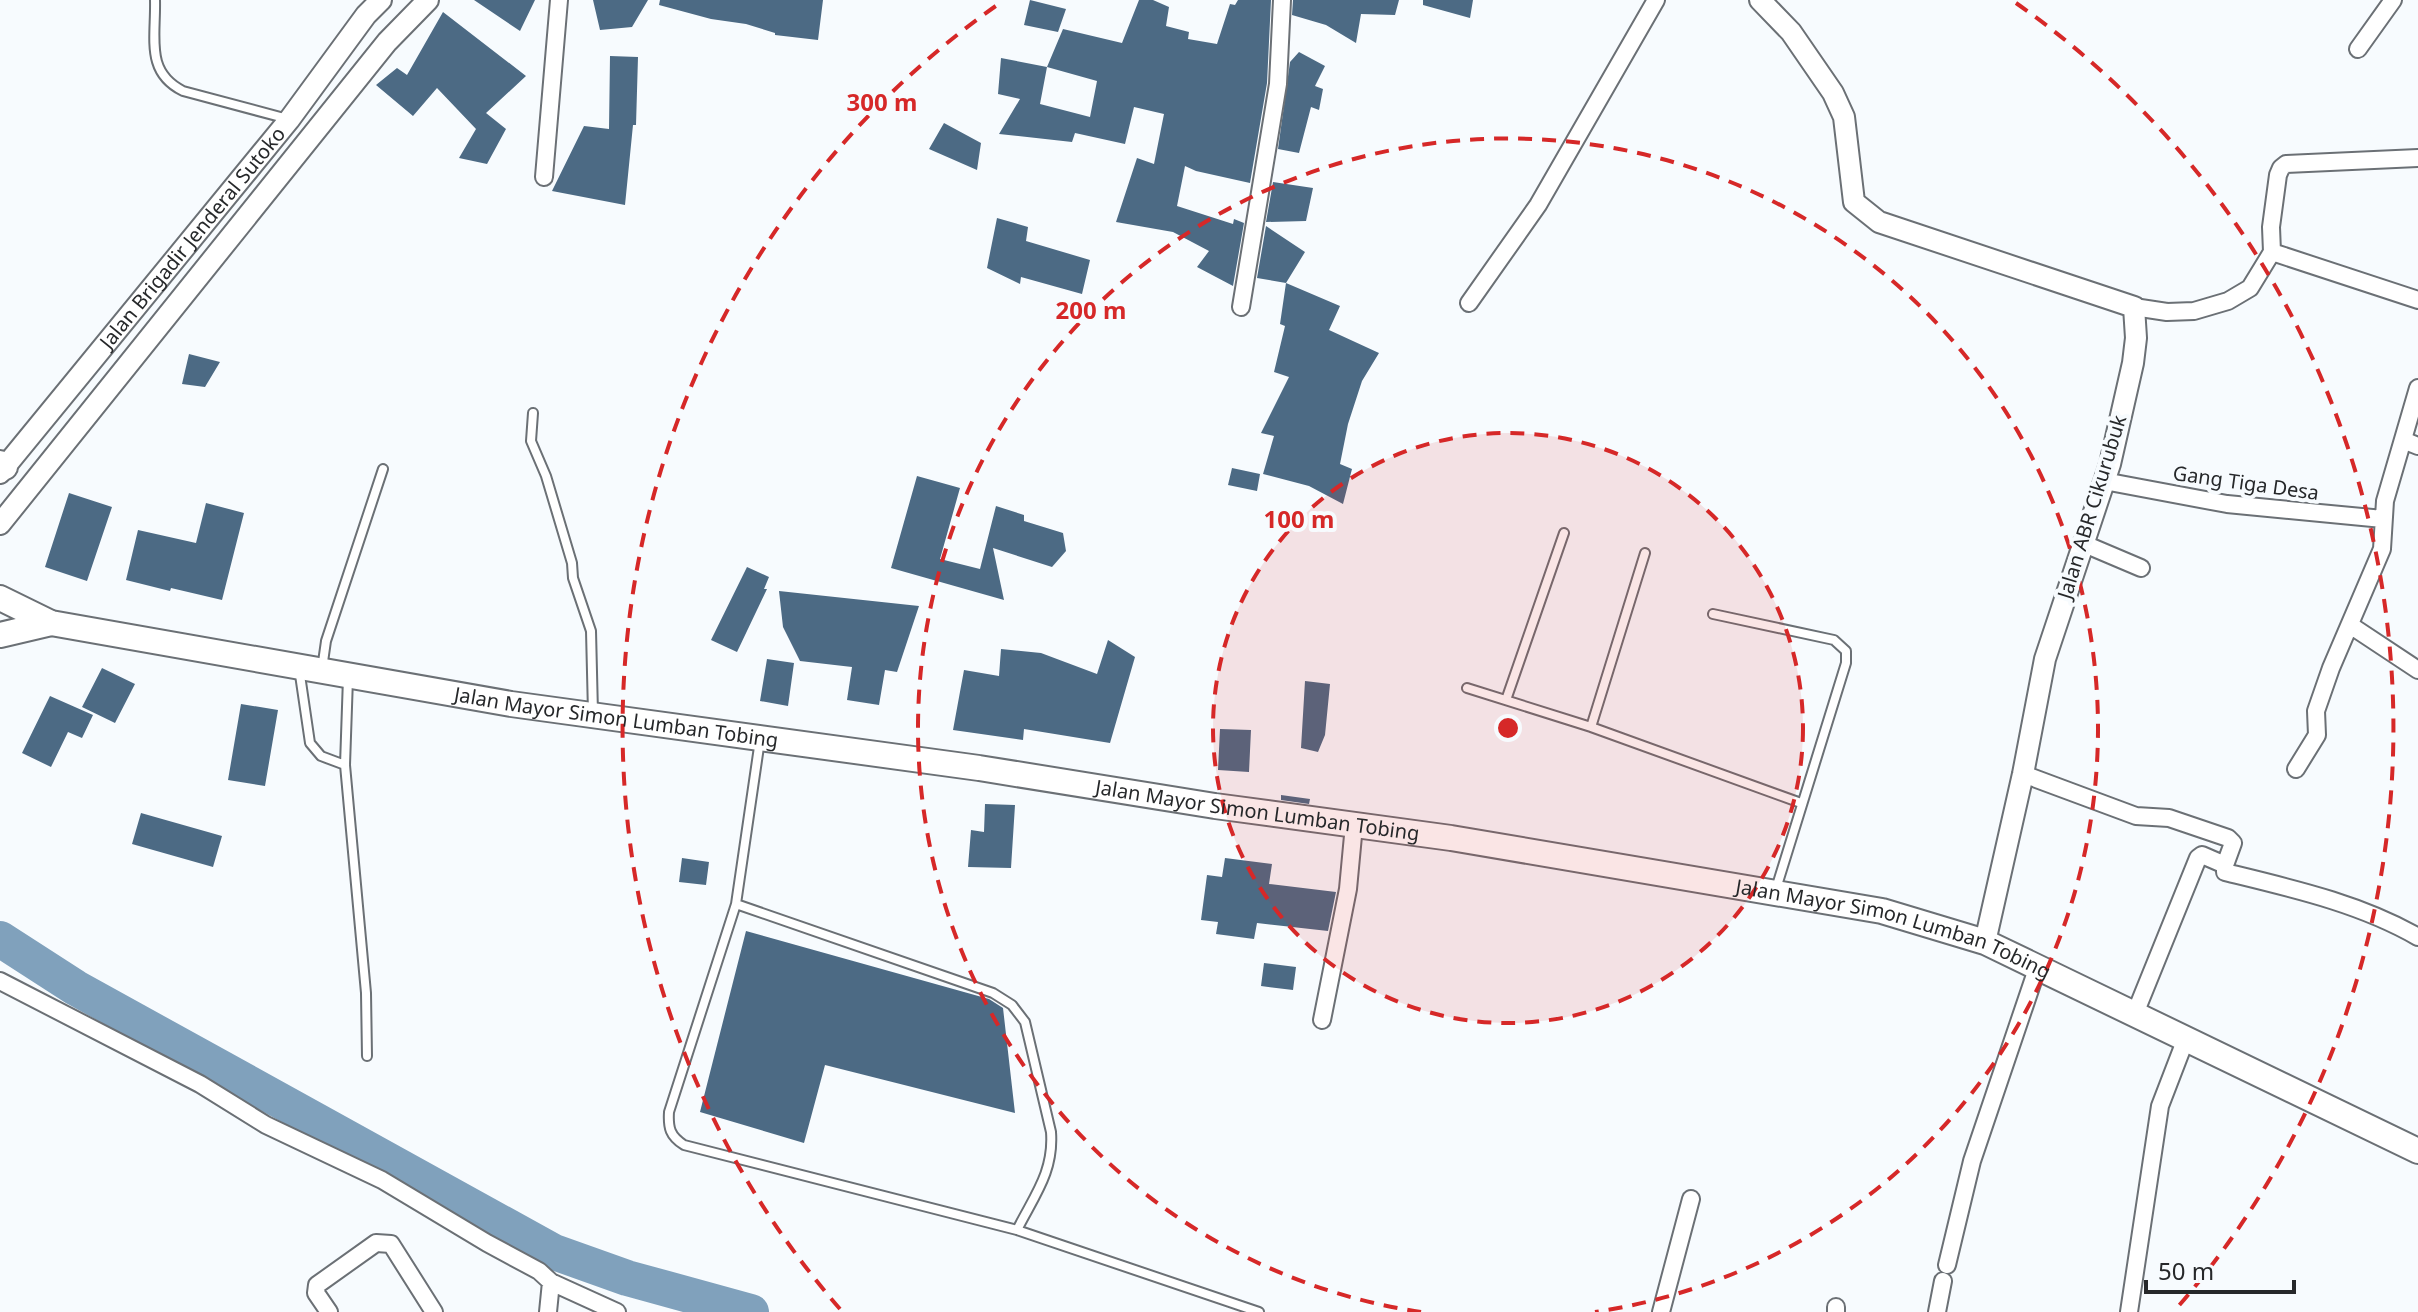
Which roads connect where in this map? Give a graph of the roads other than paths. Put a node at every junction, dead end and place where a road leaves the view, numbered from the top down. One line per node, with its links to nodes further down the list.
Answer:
1 (155, 0): 12 (lane)
2 (381, 0): 9 (street, Jalan Brigadir Jenderal Sutoko)
3 (428, 0): 10 (street)
4 (559, 0): 14 (street)
5 (1282, 0): 18 (street)
6 (1656, 0): 17 (street)
7 (1760, 0): 19 (street)
8 (2393, 0): 11 (street)
9 (366, 15): 10 (street); 12 (street, Jalan Brigadir Jenderal Sutoko)
10 (387, 42): 27 (street)
11 (2358, 49)
12 (289, 120): 23 (street, Jalan Brigadir Jenderal Sutoko)
13 (2418, 158): 15 (street)
14 (544, 177)
15 (2272, 252): 16 (street); 19 (street)
16 (2418, 300)
17 (1469, 303)
18 (1241, 307)
19 (2134, 307): 25 (street, Jalan ABR Cikurubuk)
20 (2418, 388): 22 (street)
21 (533, 413): 42 (lane)
22 (2410, 443): 26 (street)
23 (2, 468)
24 (383, 469): 37 (lane)
25 (2104, 481): 26 (street, Gang Tiga Desa); 29 (street, Jalan ABR Cikurubuk)
26 (2383, 519): 35 (street)
27 (0, 524)
28 (1564, 533): 41 (lane)
29 (2082, 543): 31 (street); 47 (street, Jalan ABR Cikurubuk)
30 (1645, 553): 43 (lane)
31 (2141, 568)
32 (0, 598): 34 (main road, Jalan Mayor Simon Lumban Tobing)
33 (1713, 614): 48 (lane)
34 (51, 623): 36 (main road, Jalan Mayor Simon Lumban Tobing); 37 (main road, Jalan Mayor Simon Lumban Tobing)
35 (2350, 625): 38 (street); 46 (street)
36 (0, 635)
37 (310, 668): 39 (main road, Jalan Mayor Simon Lumban Tobing); 45 (lane)
38 (2418, 670)
39 (348, 674): 42 (main road, Jalan Mayor Simon Lumban Tobing); 45 (lane)
40 (1467, 688): 41 (lane)
41 (1506, 700): 43 (lane)
42 (594, 714): 44 (main road, Jalan Mayor Simon Lumban Tobing)
43 (1591, 727): 48 (lane)
44 (760, 739): 49 (main road, Jalan Mayor Simon Lumban Tobing); 52 (lane)
45 (345, 765): 60 (lane)
46 (2296, 769)
47 (2023, 774): 50 (street); 54 (street, Jalan ABR Cikurubuk)
48 (1801, 803): 51 (lane)
49 (1354, 825): 51 (main road, Jalan Mayor Simon Lumban Tobing); 58 (street)
50 (2225, 865): 53 (street); 57 (street)
51 (1775, 893): 54 (main road, Jalan Mayor Simon Lumban Tobing)
52 (736, 904): 63 (lane); 63 (lane)
53 (2418, 937)
54 (1985, 942): 55 (main road, Jalan Mayor Simon Lumban Tobing)
55 (2038, 966): 57 (main road, Jalan Mayor Simon Lumban Tobing); 71 (street)
56 (0, 981): 64 (street)
57 (2134, 1016): 59 (main road, Jalan Mayor Simon Lumban Tobing)
58 (1322, 1020)
59 (2185, 1041): 61 (main road, Jalan Mayor Simon Lumban Tobing); 72 (street)
60 (367, 1056)
61 (2418, 1151)
62 (1691, 1199): 70 (street)
63 (1017, 1230): 69 (lane)
64 (551, 1282): 67 (street); 68 (street)
65 (329, 1312): 66 (street)
66 (434, 1312)
67 (548, 1312)
68 (617, 1312)
69 (1259, 1312)
70 (1661, 1312)
71 (1937, 1312)
72 (2129, 1312)

